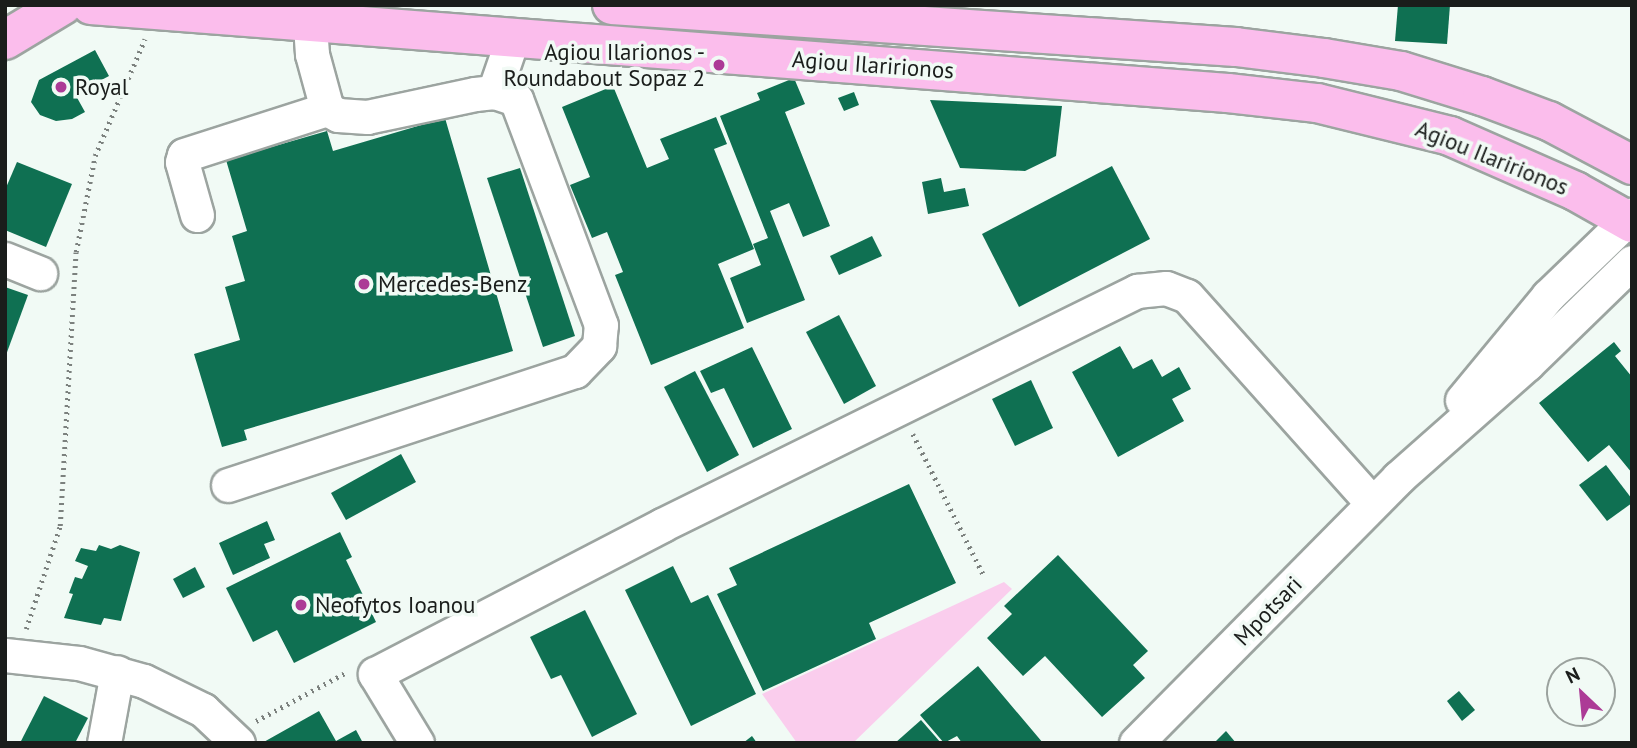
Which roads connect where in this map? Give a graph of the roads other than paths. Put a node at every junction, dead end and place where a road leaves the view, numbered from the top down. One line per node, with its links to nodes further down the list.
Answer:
1 (611, 5): 8 (main road, Agiou Ilaririonos)
2 (74, 6): 3 (main road, Agiou Ilaririonos); 5 (main road)
3 (310, 24): 4 (main road, Agiou Ilaririonos); 7 (street)
4 (513, 37): 6 (street); 10 (main road, Agiou Ilaririonos)
5 (5, 40)
6 (494, 92): 7 (street); 15 (street)
7 (327, 109): 9 (street)
8 (1632, 165)
9 (197, 215)
10 (1630, 220): 14 (street, Mpotsari)
11 (5, 259): 13 (street)
12 (1632, 262): 14 (street, Mpotsari)
13 (40, 273)
14 (1398, 478): 16 (street, Mpotsari)
15 (228, 485)
16 (1372, 503): 21 (street); 22 (street, Mpotsari)
17 (11, 655): 18 (street)
18 (117, 672): 19 (street); 20 (street)
19 (234, 739)
20 (104, 743)
21 (416, 743)
22 (1136, 743)

